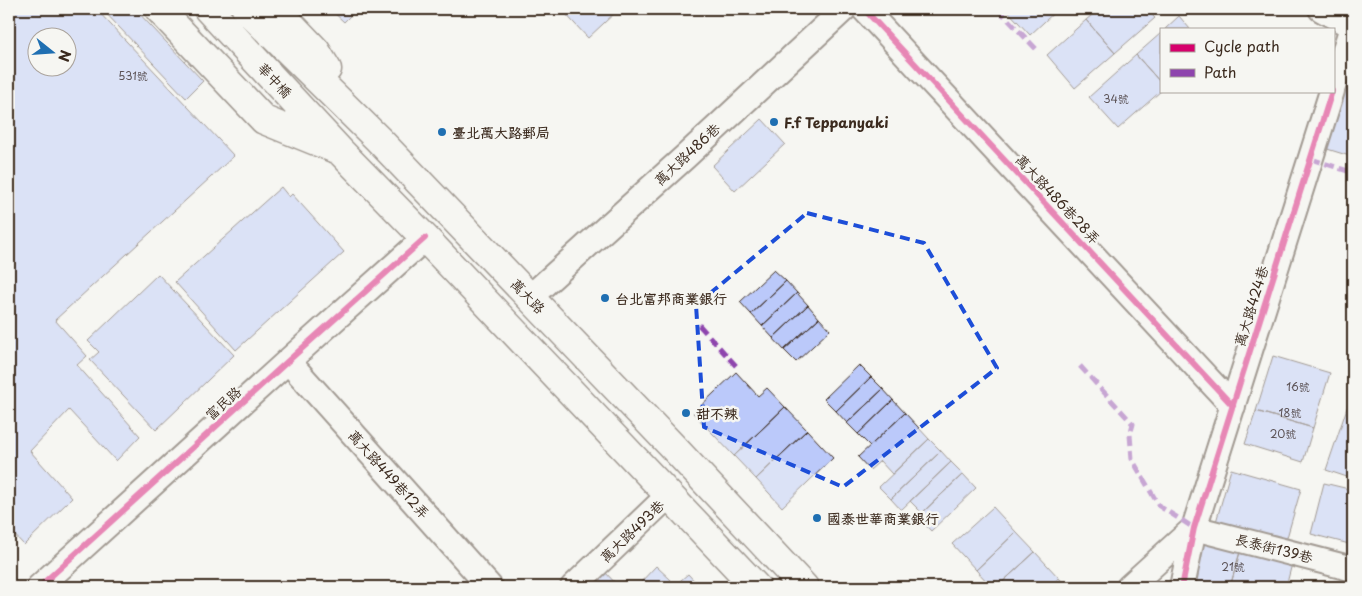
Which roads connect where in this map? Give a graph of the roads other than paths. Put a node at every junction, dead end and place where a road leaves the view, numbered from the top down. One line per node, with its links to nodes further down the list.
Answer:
1 (160, 9): 12 (main road)
2 (208, 9): 12 (main road, 華中橋)
3 (246, 9): 11 (main road, 萬大路)
4 (276, 9): 11 (main road)
5 (844, 9): 14 (street, 萬大路486巷)
6 (864, 9): 16 (street, 萬大路486巷28弄)
7 (1322, 9): 8 (street)
8 (1352, 21): 9 (street)
9 (1334, 84)
10 (1332, 92): 16 (street, 萬大路424巷)
11 (364, 125): 14 (main road, 萬大路)
12 (341, 152): 13 (main road)
13 (425, 238): 15 (street, 富民路); 17 (main road)
14 (529, 298): 24 (main road, 萬大路)
15 (288, 361): 20 (street, 富民路); 21 (street, 萬大路449巷12弄)
16 (1233, 406): 18 (street, 萬大路424巷)
17 (669, 495): 22 (street, 萬大路493巷); 23 (main road)
18 (1194, 528): 19 (street, 長泰街139巷); 25 (street); 26 (street, 萬大路424巷)
19 (1353, 568)
20 (40, 587)
21 (490, 587)
22 (573, 587)
23 (756, 587)
24 (804, 587)
25 (1129, 587)
26 (1182, 587)

